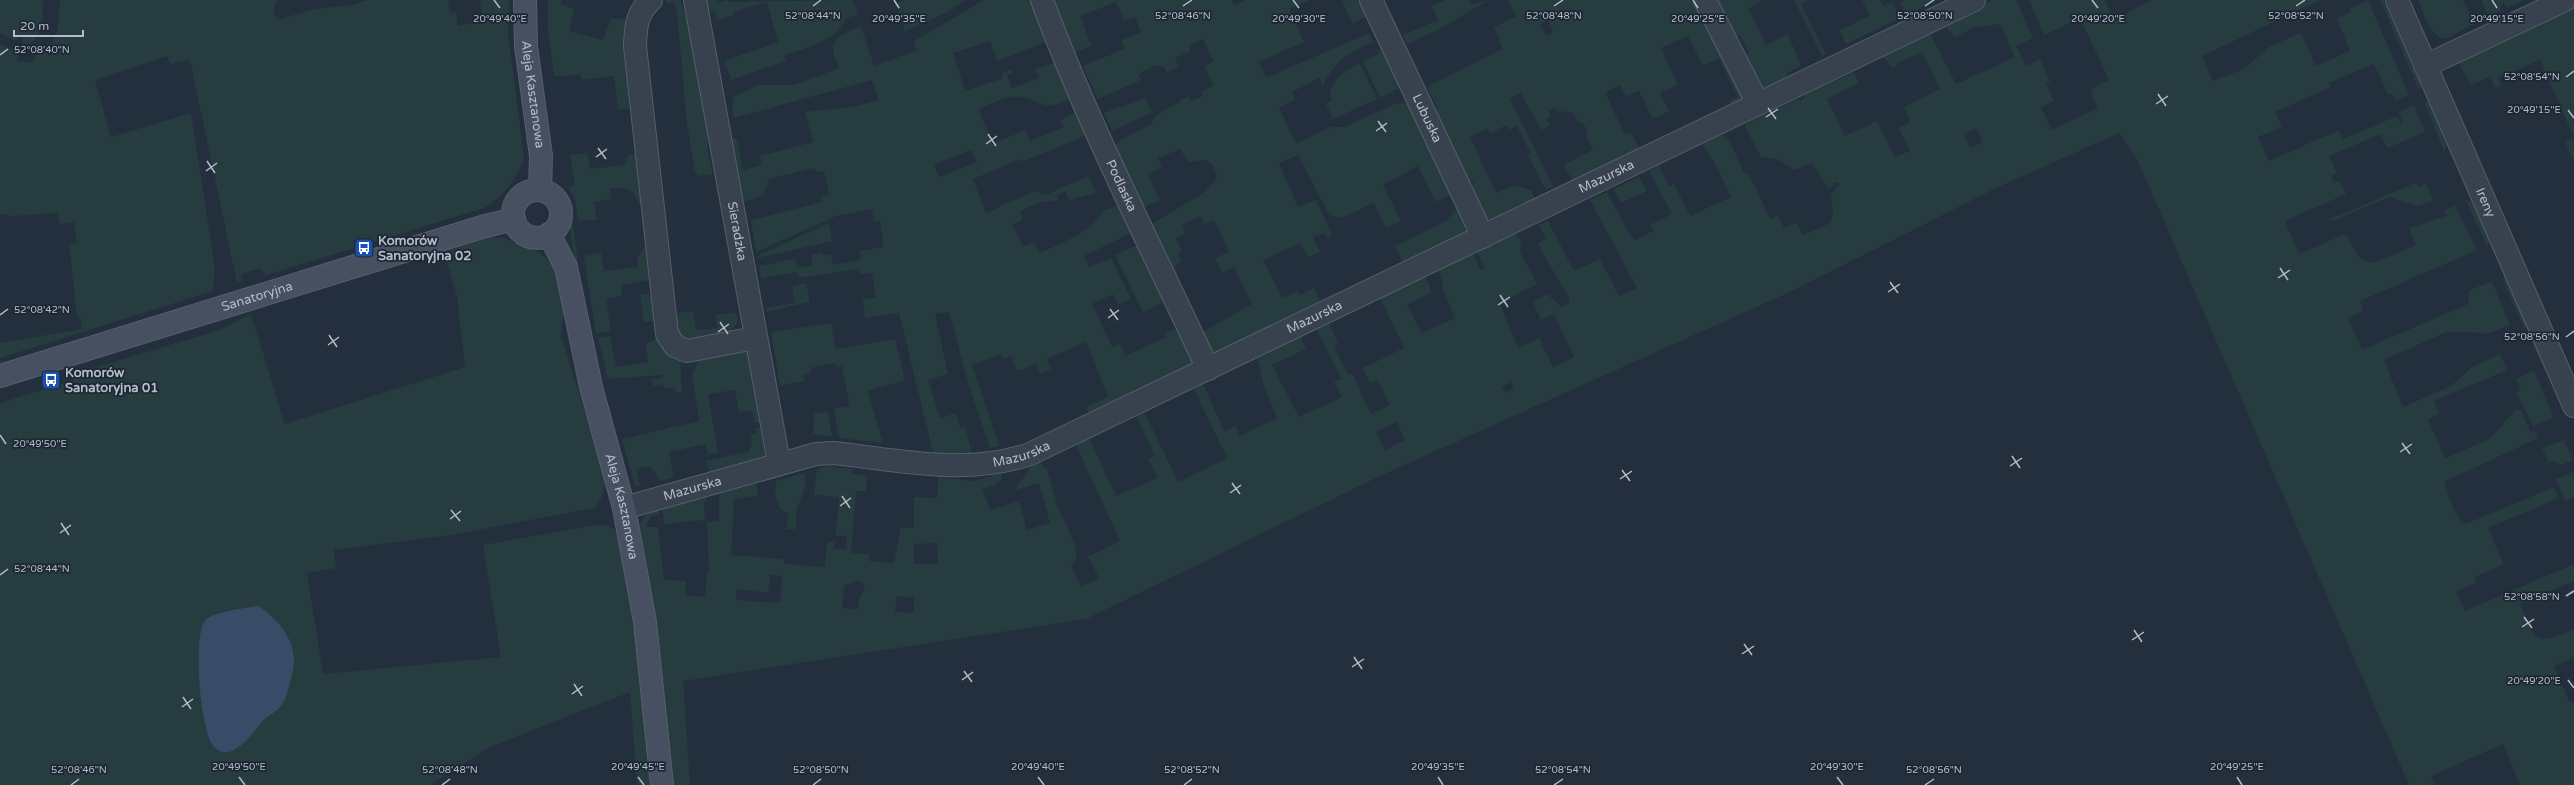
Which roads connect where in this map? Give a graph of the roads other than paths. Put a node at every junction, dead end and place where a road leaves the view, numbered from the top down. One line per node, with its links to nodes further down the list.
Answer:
1 (525, 0): 12 (street, Aleja Kasztanowa)
2 (651, 0): 16 (street)
3 (695, 0): 16 (street, Sieradzka)
4 (1042, 0): 17 (street, Podlaska)
5 (1371, 0): 15 (street, Lubuska)
6 (1705, 0): 11 (street)
7 (1974, 0): 11 (street, Mazurska)
8 (2396, 0): 10 (street, Ireny)
9 (2565, 0): 10 (street)
10 (2425, 66): 19 (street, Ireny)
11 (1758, 104): 15 (street, Mazurska)
12 (540, 190): 13 (street); 14 (street)
13 (514, 219): 14 (street); 18 (street, Sanatoryjna)
14 (550, 234): 21 (street, Aleja Kasztanowa)
15 (1483, 237): 17 (street, Mazurska)
16 (756, 338): 20 (street, Sieradzka)
17 (1208, 369): 20 (street, Mazurska)
18 (0, 376)
19 (2574, 406)
20 (779, 463): 21 (street, Mazurska)
21 (624, 508): 22 (street, Aleja Kasztanowa)
22 (662, 785)

